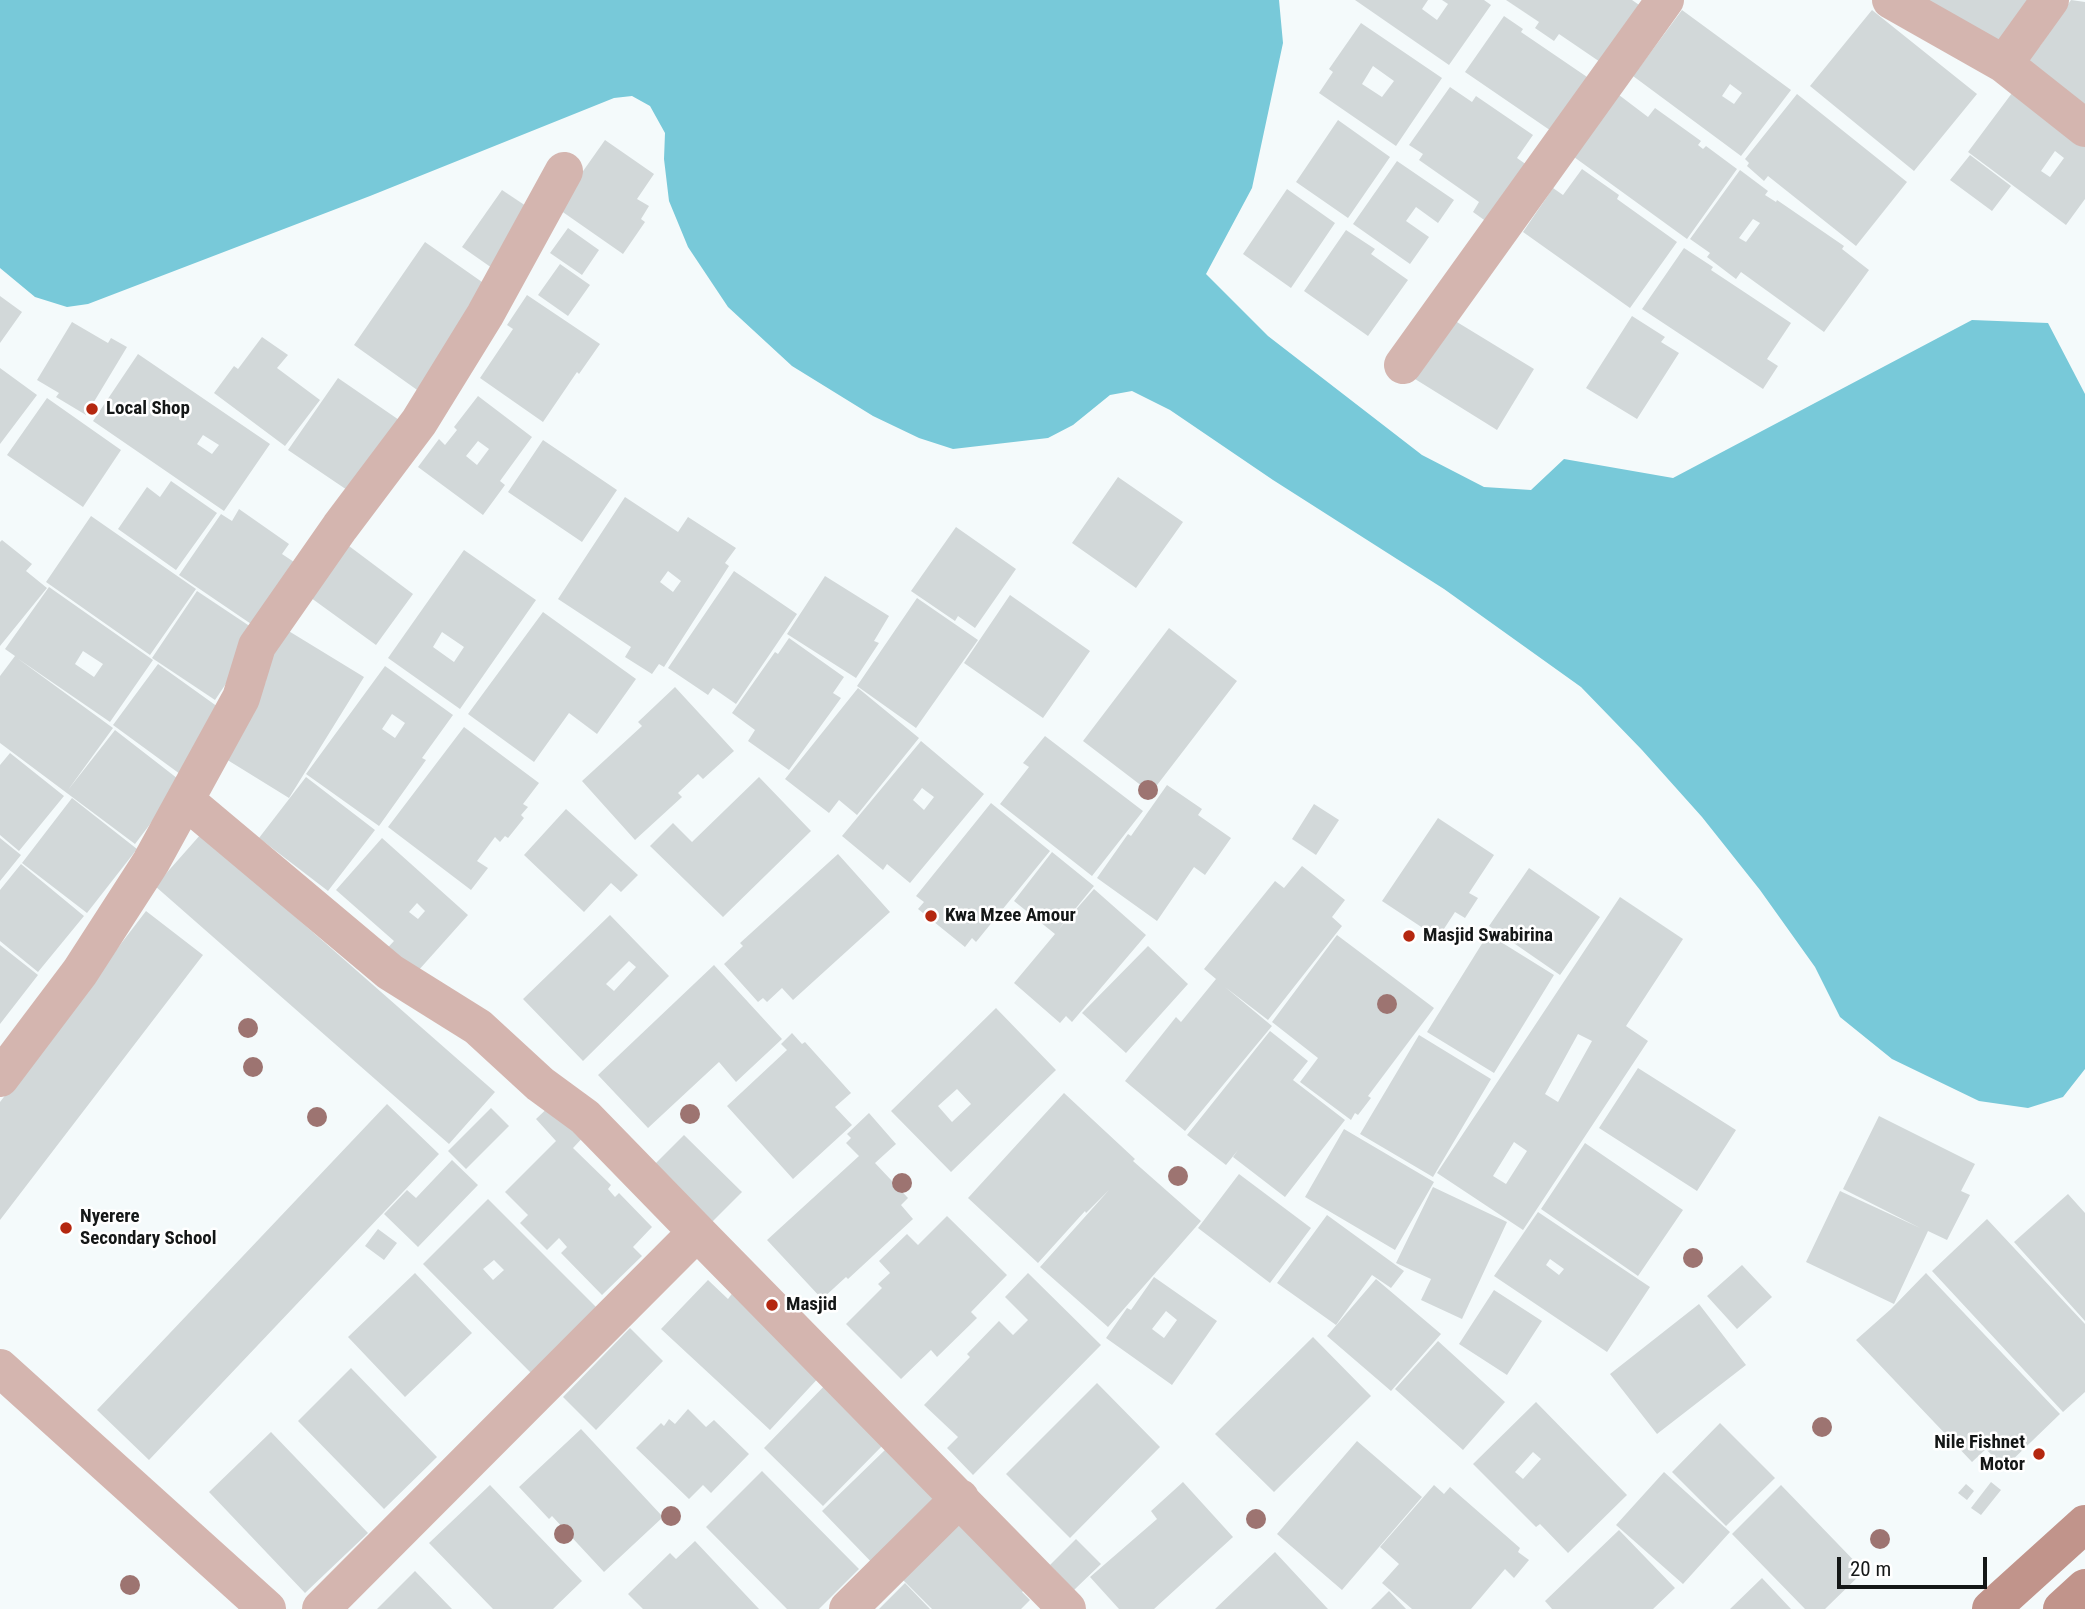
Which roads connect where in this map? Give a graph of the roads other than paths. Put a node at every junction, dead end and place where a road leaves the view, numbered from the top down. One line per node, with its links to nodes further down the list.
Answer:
1 (1665, 0): 7 (street)
2 (1891, 0): 4 (street)
3 (2050, 0): 4 (street)
4 (2004, 64): 5 (street)
5 (2085, 128)
6 (564, 172): 8 (street)
7 (1403, 365)
8 (185, 800): 9 (street); 10 (street)
9 (0, 1078)
10 (697, 1232): 12 (street); 16 (street)
11 (0, 1368): 15 (street)
12 (960, 1498): 17 (street); 18 (street)
13 (2085, 1524): 19 (main road)
14 (2085, 1588): 20 (main road)
15 (267, 1609)
16 (321, 1609)
17 (848, 1609)
18 (1067, 1609)
19 (1991, 1609)
20 (2062, 1609)

